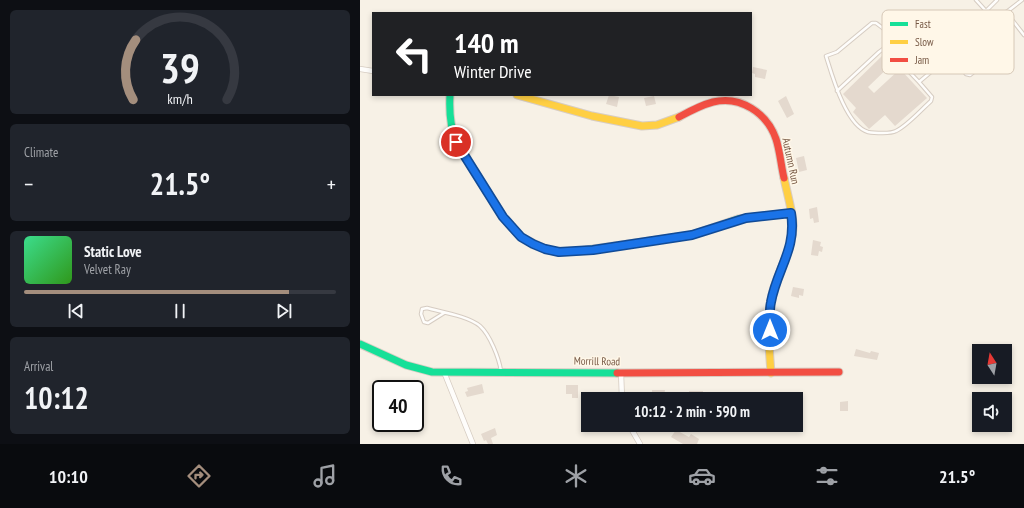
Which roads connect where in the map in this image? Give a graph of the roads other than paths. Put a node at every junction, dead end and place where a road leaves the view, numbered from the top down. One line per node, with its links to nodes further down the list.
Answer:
1 (976, 0): 4 (lane)
2 (997, 0): 5 (lane)
3 (1022, 0): 6 (lane)
4 (985, 10)
5 (987, 10)
6 (1009, 10)
7 (1014, 22): 9 (lane)
8 (882, 28): 16 (lane)
9 (1024, 35)
10 (882, 50): 16 (lane)
11 (360, 69): 12 (street)
12 (372, 71)
13 (911, 74): 15 (lane)
14 (928, 74): 15 (lane)
15 (919, 82): 16 (lane)
16 (837, 91)
17 (450, 96): 19 (street)
18 (521, 96): 19 (street, Autumn Run)
19 (791, 213): 26 (street, Autumn Run)
20 (444, 313): 20 (lane); 22 (lane)
21 (360, 344): 23 (street, Morrill Road)
22 (501, 371): 23 (street, Morrill Road); 24 (street, Morrill Road)
23 (444, 372): 29 (street)
24 (621, 372): 26 (street, Morrill Road); 27 (street)
25 (839, 372): 26 (street, Morrill Road)
26 (771, 373)
27 (622, 392)
28 (633, 432): 30 (street)
29 (473, 444)
30 (640, 444)

